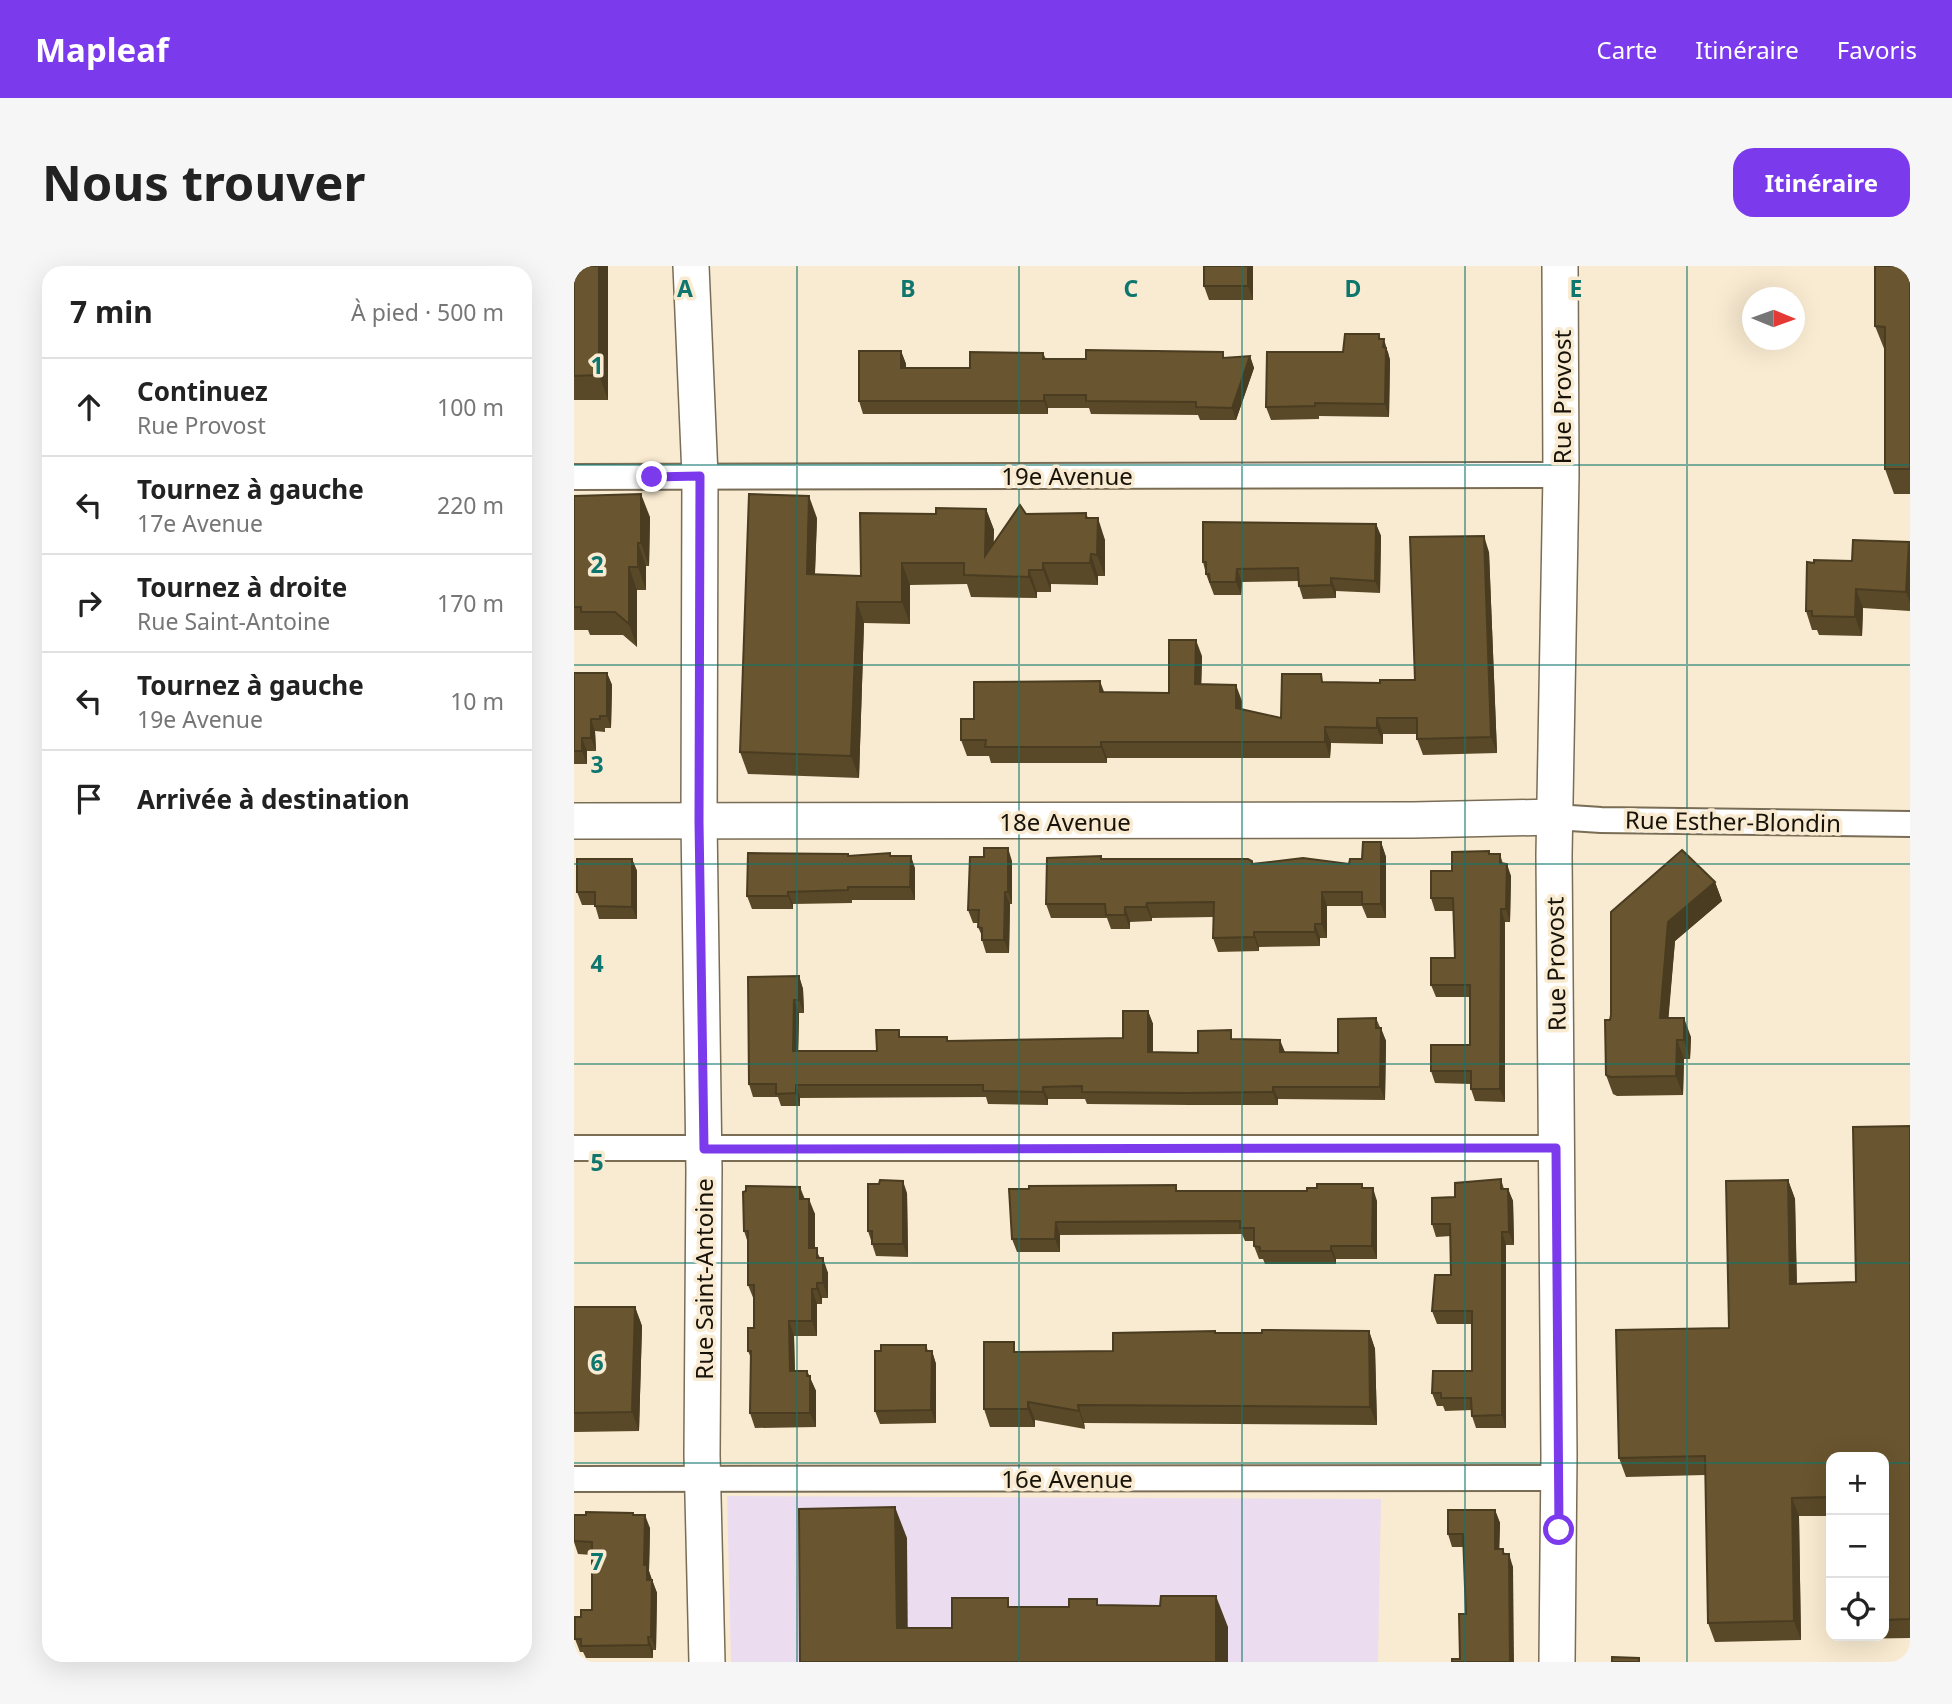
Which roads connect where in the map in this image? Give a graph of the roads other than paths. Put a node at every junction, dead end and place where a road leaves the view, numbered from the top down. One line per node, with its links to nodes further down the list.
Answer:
1 (691, 266): 4 (street, Rue Saint-Antoine)
2 (1560, 266): 3 (street, Rue Provost)
3 (1561, 475): 4 (street, 19e Avenue); 6 (street, Rue Provost)
4 (700, 476): 5 (street, 19e Avenue); 8 (street, Rue Saint-Antoine)
5 (574, 477)
6 (1555, 817): 8 (street, 18e Avenue); 9 (street, Rue Esther-Blondin); 11 (street, Rue Provost)
7 (574, 821): 8 (street, 18e Avenue)
8 (699, 821): 12 (street, Rue Saint-Antoine)
9 (1910, 824)
10 (574, 1148): 12 (street)
11 (1556, 1148): 12 (street); 13 (street, Rue Provost)
12 (704, 1149): 15 (street, Rue Saint-Antoine)
13 (1559, 1478): 15 (street, 16e Avenue); 17 (street, Rue Provost)
14 (574, 1479): 15 (street, 16e Avenue)
15 (703, 1481): 16 (street, Rue Saint-Antoine)
16 (707, 1662)
17 (1557, 1662)

